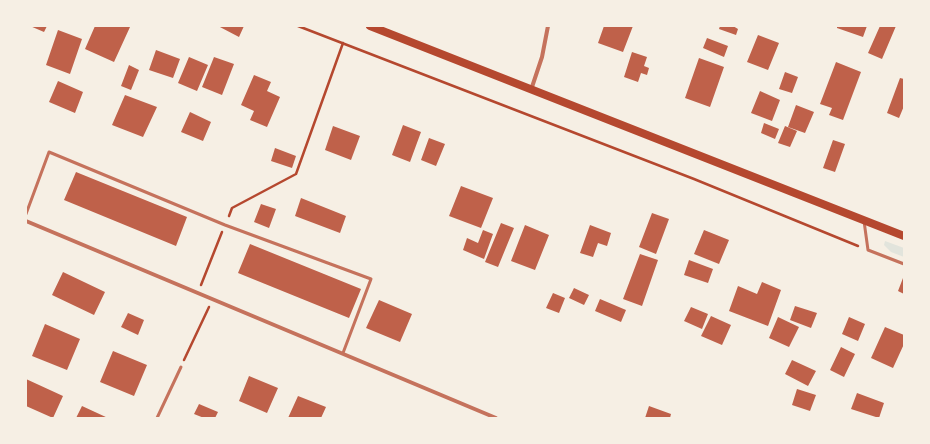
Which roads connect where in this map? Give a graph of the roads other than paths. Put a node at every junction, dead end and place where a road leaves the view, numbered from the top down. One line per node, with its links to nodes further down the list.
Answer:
1 (370, 26): 3 (main road)
2 (548, 26): 3 (street)
3 (530, 90): 6 (main road)
4 (26, 214): 9 (lane)
5 (26, 221): 9 (street)
6 (864, 221): 7 (main road); 8 (lane)
7 (904, 236)
8 (904, 264)
9 (343, 353): 12 (street)
10 (181, 367): 11 (lane)
11 (158, 418)
12 (496, 418)

